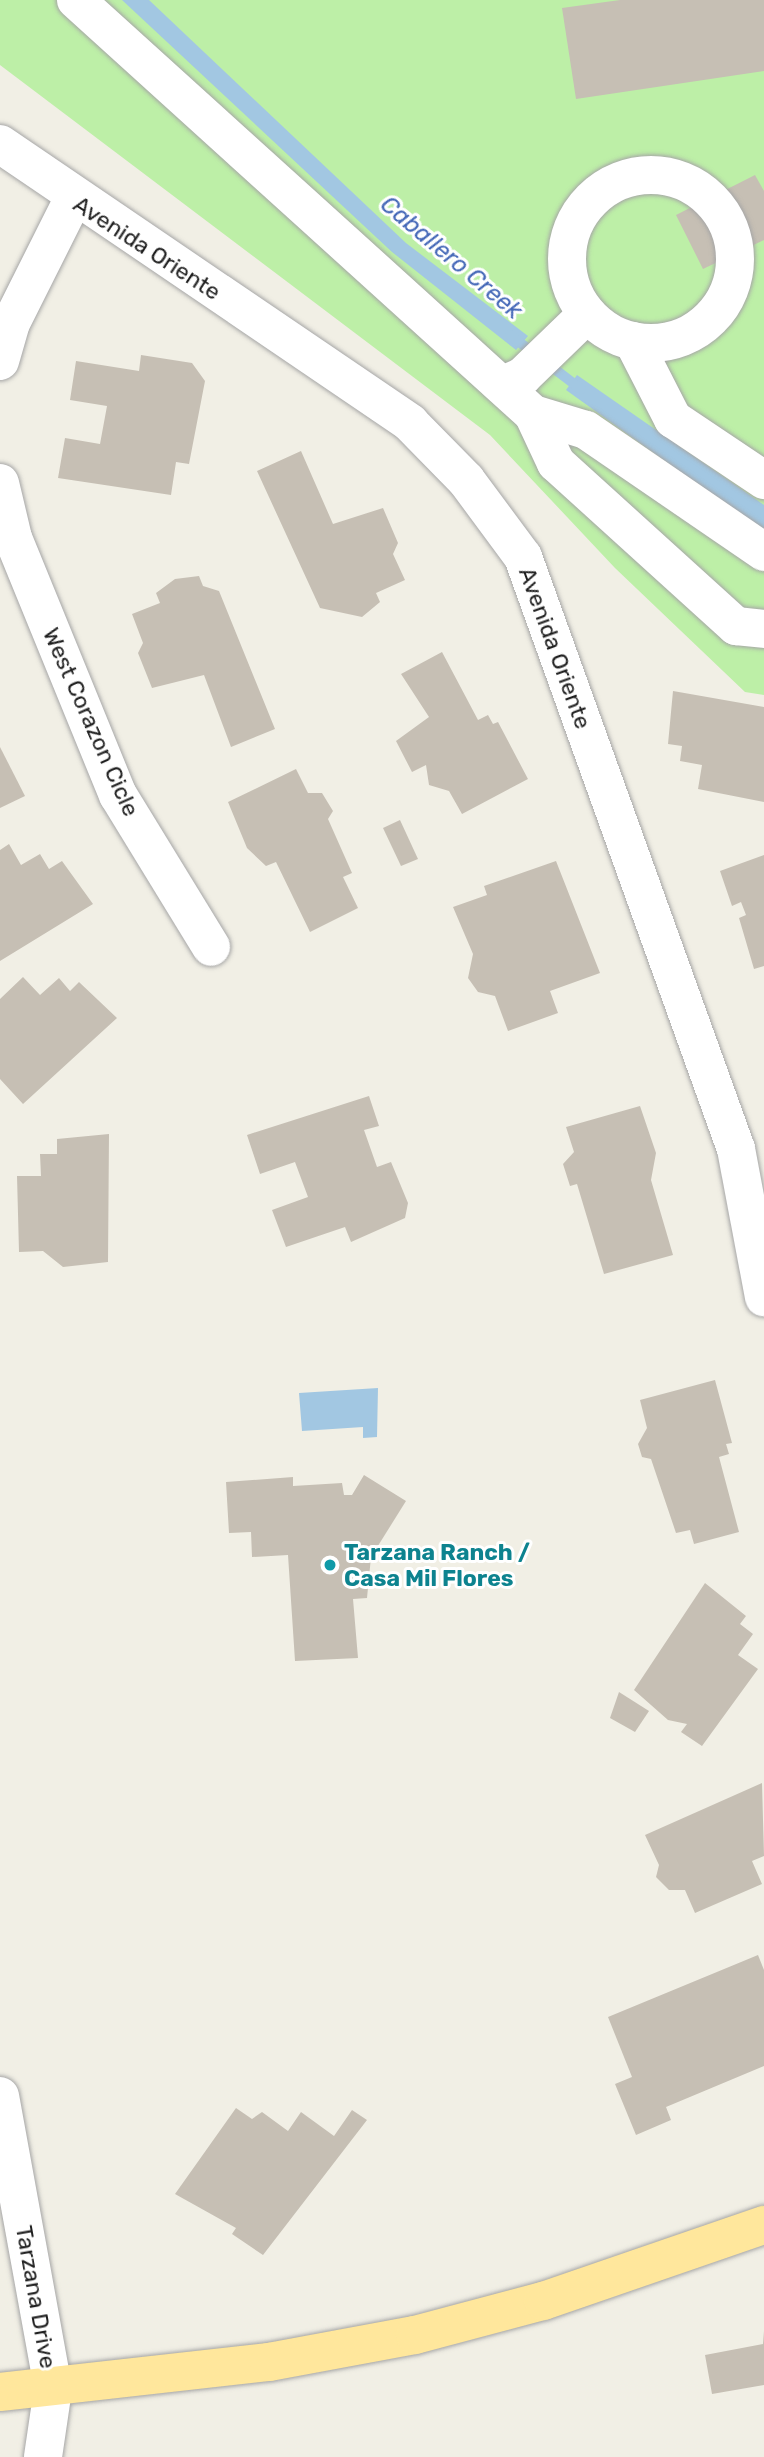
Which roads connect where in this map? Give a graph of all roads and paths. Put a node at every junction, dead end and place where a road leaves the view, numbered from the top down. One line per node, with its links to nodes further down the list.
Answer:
1 (76, 0): 7 (street)
2 (0, 145): 3 (street, Avenida Oriente)
3 (73, 199): 6 (street); 14 (street, Avenida Oriente)
4 (587, 314): 5 (street); 5 (street); 7 (street)
5 (633, 341): 9 (street)
6 (0, 361)
7 (503, 385): 8 (street)
8 (533, 414): 11 (street); 12 (street)
9 (764, 480)
10 (0, 483): 13 (street, West Corazon Cicle)
11 (764, 552)
12 (764, 629)
13 (211, 947)
14 (764, 1297)
15 (0, 2096): 17 (street, Tarzana Drive)
16 (764, 2225): 17 (main road)
17 (53, 2389): 18 (main road); 19 (street, Tarzana Drive)
18 (0, 2392)
19 (43, 2457)

